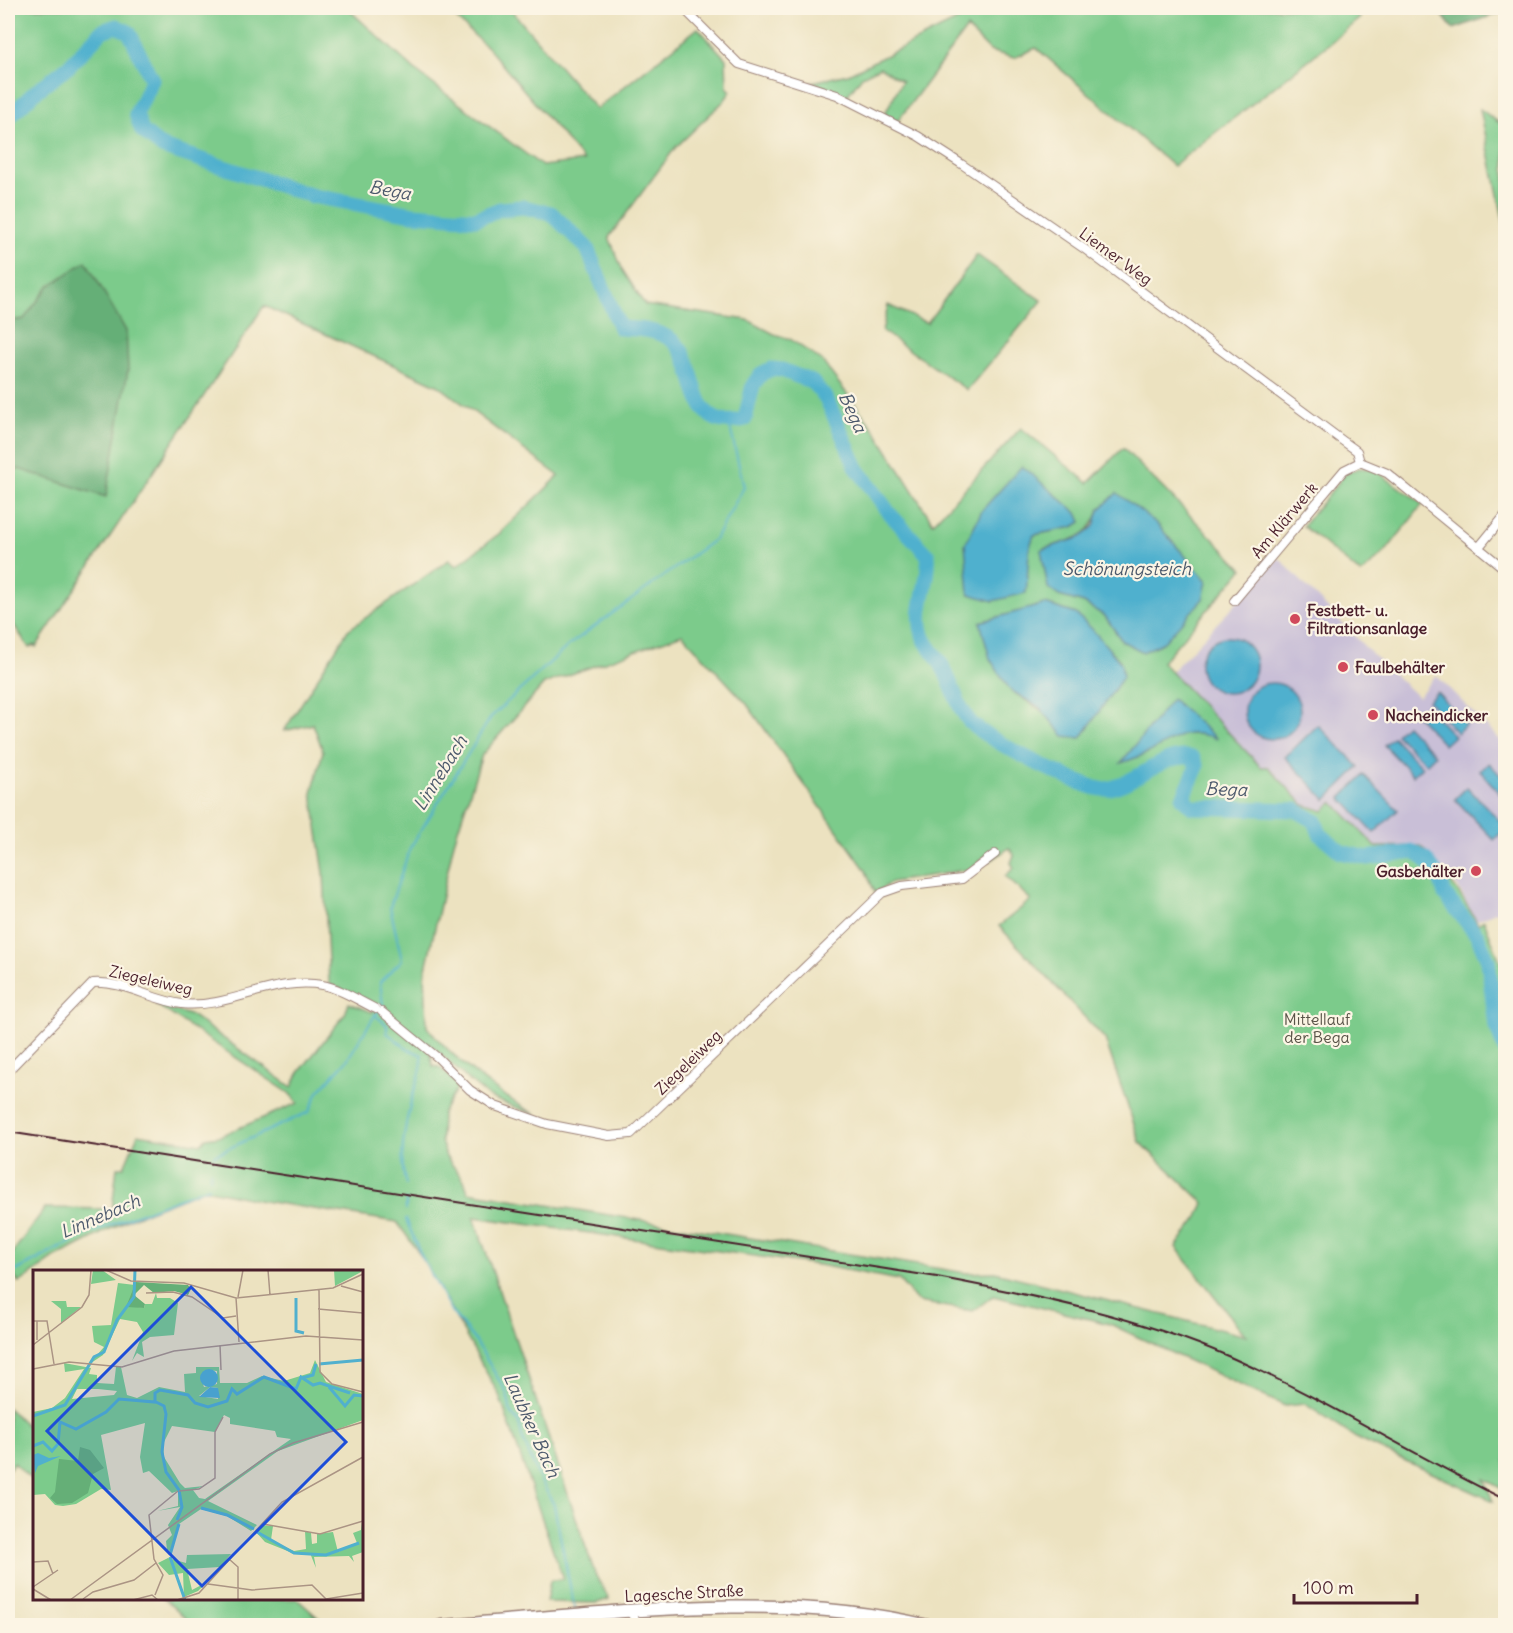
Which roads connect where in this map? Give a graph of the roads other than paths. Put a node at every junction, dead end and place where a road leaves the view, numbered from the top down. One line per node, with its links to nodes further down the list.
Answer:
1 (683, 8): 2 (street, Liemer Weg)
2 (1360, 462): 4 (street, Liemer Weg); 6 (street, Am Klärwerk)
3 (1506, 514): 4 (street)
4 (1479, 547): 5 (street, Liemer Weg)
5 (1506, 570)
6 (1234, 601)
7 (995, 854): 8 (street, Ziegeleiweg)
8 (8, 1071)
9 (630, 1612): 10 (main road, Lagesche Straße); 11 (street); 12 (main road, Lagesche Straße)
10 (441, 1626)
11 (640, 1626)
12 (928, 1626)

